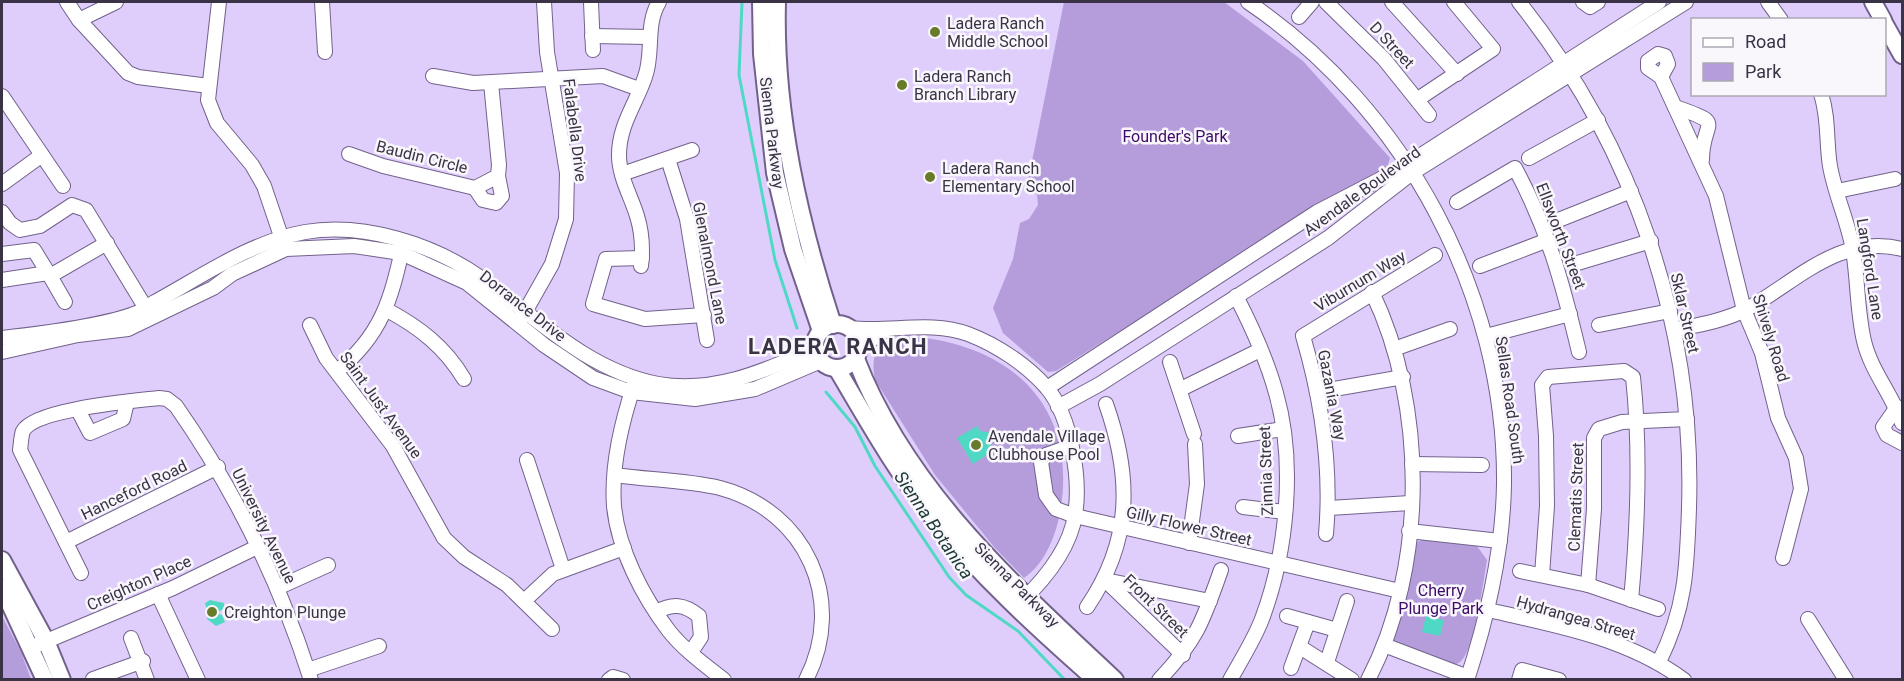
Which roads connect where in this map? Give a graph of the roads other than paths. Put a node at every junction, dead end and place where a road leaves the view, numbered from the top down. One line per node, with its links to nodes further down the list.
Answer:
1 (67, 2): 25 (street)
2 (116, 2): 25 (street)
3 (219, 2): 37 (street)
4 (322, 2): 28 (street)
5 (544, 2): 35 (street, Falabella Drive)
6 (591, 2): 26 (street)
7 (659, 2): 26 (street)
8 (761, 2): 88 (main road, Sienna Parkway)
9 (777, 2): 88 (main road, Sienna Parkway)
10 (1251, 2): 51 (street, Sellas Road South)
11 (1312, 2): 22 (street)
12 (1326, 2): 41 (street, D Street)
13 (1392, 2): 31 (street)
14 (1454, 2): 31 (street)
15 (1519, 2): 30 (street, Sklar Street)
16 (1583, 2): 17 (street)
17 (1598, 2)
18 (1659, 2): 30 (street, Avendale Boulevard)
19 (1686, 2): 32 (street, Avendale Boulevard)
20 (1768, 2): 23 (street)
21 (1873, 2): 24 (main road)
22 (1299, 17)
23 (1780, 18)
24 (1882, 18)
25 (79, 20): 37 (street)
26 (648, 25): 38 (street)
27 (1886, 25): 29 (main road)
28 (325, 52)
29 (1902, 55)
30 (1563, 63): 32 (street, Sklar Street); 51 (street, Avendale Boulevard)
31 (1457, 74): 41 (street)
32 (1572, 75): 44 (street, Sklar Street); 51 (street, Avendale Boulevard)
33 (433, 76): 36 (street)
34 (1661, 77): 42 (street, Shively Road)
35 (553, 79): 36 (street); 38 (street); 85 (street, Falabella Drive)
36 (490, 83): 53 (street)
37 (209, 86): 66 (street)
38 (639, 89): 52 (street)
39 (2, 96): 47 (street)
40 (1822, 96): 59 (street, Langford Lane)
41 (1418, 99): 43 (street, D Street)
42 (1675, 107): 50 (street, Shively Road); 50 (street)
43 (1429, 115)
44 (1598, 120): 48 (street); 58 (street, Sklar Street)
45 (692, 150): 49 (street)
46 (349, 154): 57 (street, Baudin Circle)
47 (42, 155): 55 (street); 56 (street)
48 (1529, 158)
49 (668, 159): 52 (street); 84 (street, Glenalmond Lane)
50 (1702, 163): 80 (street, Shively Road)
51 (1409, 169): 77 (street, Avendale Boulevard); 94 (street, Sellas Road South); 109 (street, Avendale Boulevard)
52 (622, 174): 84 (street)
53 (498, 176): 57 (street, Baudin Circle); 57 (street)
54 (1894, 179): 59 (street)
55 (2, 184)
56 (63, 186)
57 (476, 188)
58 (1631, 191): 62 (street); 64 (street, Sklar Street)
59 (1837, 191): 68 (street, Langford Lane)
60 (1457, 202): 63 (street, Ellsworth Street)
61 (2, 212): 65 (street)
62 (1556, 221)
63 (1548, 240): 73 (street); 83 (street, Ellsworth Street)
64 (1651, 241): 72 (street); 81 (street, Sklar Street)
65 (107, 243): 74 (street); 82 (street)
66 (284, 244): 67 (street, Dorrance Drive); 82 (street, Dorrance Drive)
67 (403, 247): 79 (street); 85 (street, Dorrance Drive)
68 (1852, 249): 69 (street); 80 (street); 115 (street, Langford Lane)
69 (1902, 249)
70 (2, 254): 74 (street)
71 (1435, 255): 76 (street, Viburnum Way)
72 (1574, 264)
73 (1480, 266)
74 (49, 275): 75 (street); 78 (street)
75 (2, 280)
76 (1372, 292): 93 (street, Viburnum Way); 97 (street)
77 (1236, 296): 98 (street, Zinnia Street); 116 (street, Avendale Boulevard)
78 (65, 302)
79 (387, 310): 105 (street); 108 (street)
80 (1744, 310): 92 (street); 143 (street, Shively Road)
81 (1670, 311): 87 (street); 92 (street, Sklar Street)
82 (150, 314): 95 (street, Dorrance Drive); 99 (street, Dorrance Drive)
83 (1570, 314): 94 (street); 100 (street, Ellsworth Street)
84 (704, 315): 96 (street, Glenalmond Lane)
85 (522, 318): 106 (street, Dorrance Drive); 111 (street, Dorrance Drive)
86 (310, 324): 105 (street, Saint Just Avenue)
87 (1599, 325)
88 (827, 328): 89 (main road); 102 (main road)
89 (850, 328): 91 (street); 101 (main road, Sienna Parkway)
90 (1450, 329): 97 (street)
91 (885, 330): 101 (street); 109 (street)
92 (1674, 330): 118 (street, Sklar Street)
93 (1303, 336): 112 (street, Gazania Way)
94 (1486, 336): 138 (street, Sellas Road South)
95 (2, 338)
96 (707, 340)
97 (1394, 349): 107 (street)
98 (1260, 350): 110 (street); 121 (street, Zinnia Street)
99 (2, 352)
100 (1579, 352)
101 (858, 354): 104 (main road); 162 (main road, Sienna Parkway)
102 (818, 355): 104 (main road); 106 (street, Dorrance Drive); 111 (street, Dorrance Drive)
103 (1170, 362): 110 (street)
104 (837, 369): 162 (main road, Sienna Parkway)
105 (337, 371): 159 (street, Saint Just Avenue)
106 (636, 377): 111 (street)
107 (1403, 378): 112 (street); 126 (street)
108 (465, 379)
109 (1047, 388): 116 (street)
110 (1181, 389): 140 (street)
111 (631, 392): 129 (street)
112 (1317, 392): 132 (street, Gazania Way)
113 (127, 402): 117 (street); 117 (street); 128 (street, University Avenue)
114 (1106, 404): 135 (street)
115 (1897, 407): 120 (street, Langford Lane); 123 (street)
116 (1058, 408): 124 (street)
117 (78, 410): 139 (street)
118 (1687, 419): 119 (street, Clematis Street); 181 (street, Sklar Street)
119 (1638, 423): 151 (street); 153 (street, Clematis Street); 158 (street)
120 (1902, 423)
121 (1283, 429): 122 (street); 133 (street, Zinnia Street)
122 (1238, 436)
123 (1902, 443)
124 (1071, 446): 134 (street); 134 (street, Gilly Flower Street)
125 (527, 460): 147 (street)
126 (1412, 464): 127 (street); 130 (street)
127 (1482, 465)
128 (218, 467): 139 (street, Hanceford Road); 141 (street, University Avenue)
129 (615, 475): 142 (street); 194 (street)
130 (1410, 503): 132 (street); 136 (street)
131 (1243, 507): 133 (street)
132 (1329, 508): 137 (street, Gazania Way)
133 (1285, 512): 145 (street, Zinnia Street)
134 (1076, 516): 135 (street, Gilly Flower Street); 162 (street)
135 (1121, 527): 140 (street, Gilly Flower Street); 152 (street)
136 (1409, 531): 138 (street); 156 (street)
137 (1326, 534)
138 (1500, 541): 165 (street, Sellas Road South)
139 (66, 542): 150 (street)
140 (1189, 543): 145 (street, Gilly Flower Street)
141 (257, 547): 155 (street, University Avenue); 157 (street, Creighton Place)
142 (624, 548): 147 (street); 166 (street)
143 (1782, 558)
144 (2, 560): 173 (main road)
145 (1278, 564): 156 (street, Gilly Flower Street); 198 (street, Zinnia Street)
146 (328, 565): 155 (street)
147 (563, 569): 159 (street)
148 (1221, 570): 160 (street, Front Street)
149 (1520, 571): 151 (street)
150 (81, 573)
151 (1542, 575): 153 (street)
152 (1105, 580): 160 (street, Front Street); 163 (street); 178 (street, Front Street)
153 (1588, 585): 158 (street)
154 (2, 587): 173 (main road)
155 (277, 588): 183 (street, University Avenue)
156 (1400, 591): 174 (street)
157 (158, 594): 173 (street, Creighton Place); 190 (street)
158 (1631, 600): 164 (street)
159 (524, 601): 170 (street, Saint Just Avenue)
160 (1210, 601): 178 (street, Front Street)
161 (1347, 601): 171 (street)
162 (1022, 602): 195 (main road, Sienna Parkway); 196 (main road, Sienna Parkway)
163 (1087, 607)
164 (1658, 609)
165 (1488, 610): 181 (street, Hydrangea Street); 185 (street, Sellas Road South)
166 (656, 612): 177 (street); 177 (street)
167 (1287, 616): 169 (street)
168 (1808, 619): 203 (street)
169 (1308, 622): 171 (street); 176 (street)
170 (552, 628)
171 (1337, 630): 180 (street)
172 (131, 638): 179 (street)
173 (39, 644): 187 (main road); 188 (main road)
174 (1384, 645): 185 (street); 200 (street)
175 (379, 646): 183 (street)
176 (1300, 647): 180 (street); 182 (street)
177 (691, 652): 193 (street)
178 (1183, 655): 197 (street, Front Street)
179 (142, 661): 186 (street); 189 (street)
180 (1326, 662): 199 (street)
181 (1659, 662): 202 (street, Hydrangea Street)
182 (1291, 668)
183 (310, 675)
184 (1521, 675): 201 (street)
185 (1467, 678)
186 (93, 679)
187 (45, 680)
188 (62, 680)
189 (147, 680)
190 (198, 680)
191 (609, 680): 192 (street)
192 (623, 680)
193 (724, 680)
194 (806, 680)
195 (1096, 680)
196 (1115, 680)
197 (1159, 680)
198 (1230, 680)
199 (1352, 680)
200 (1368, 680)
201 (1559, 680)
202 (1684, 680)
203 (1846, 680)

